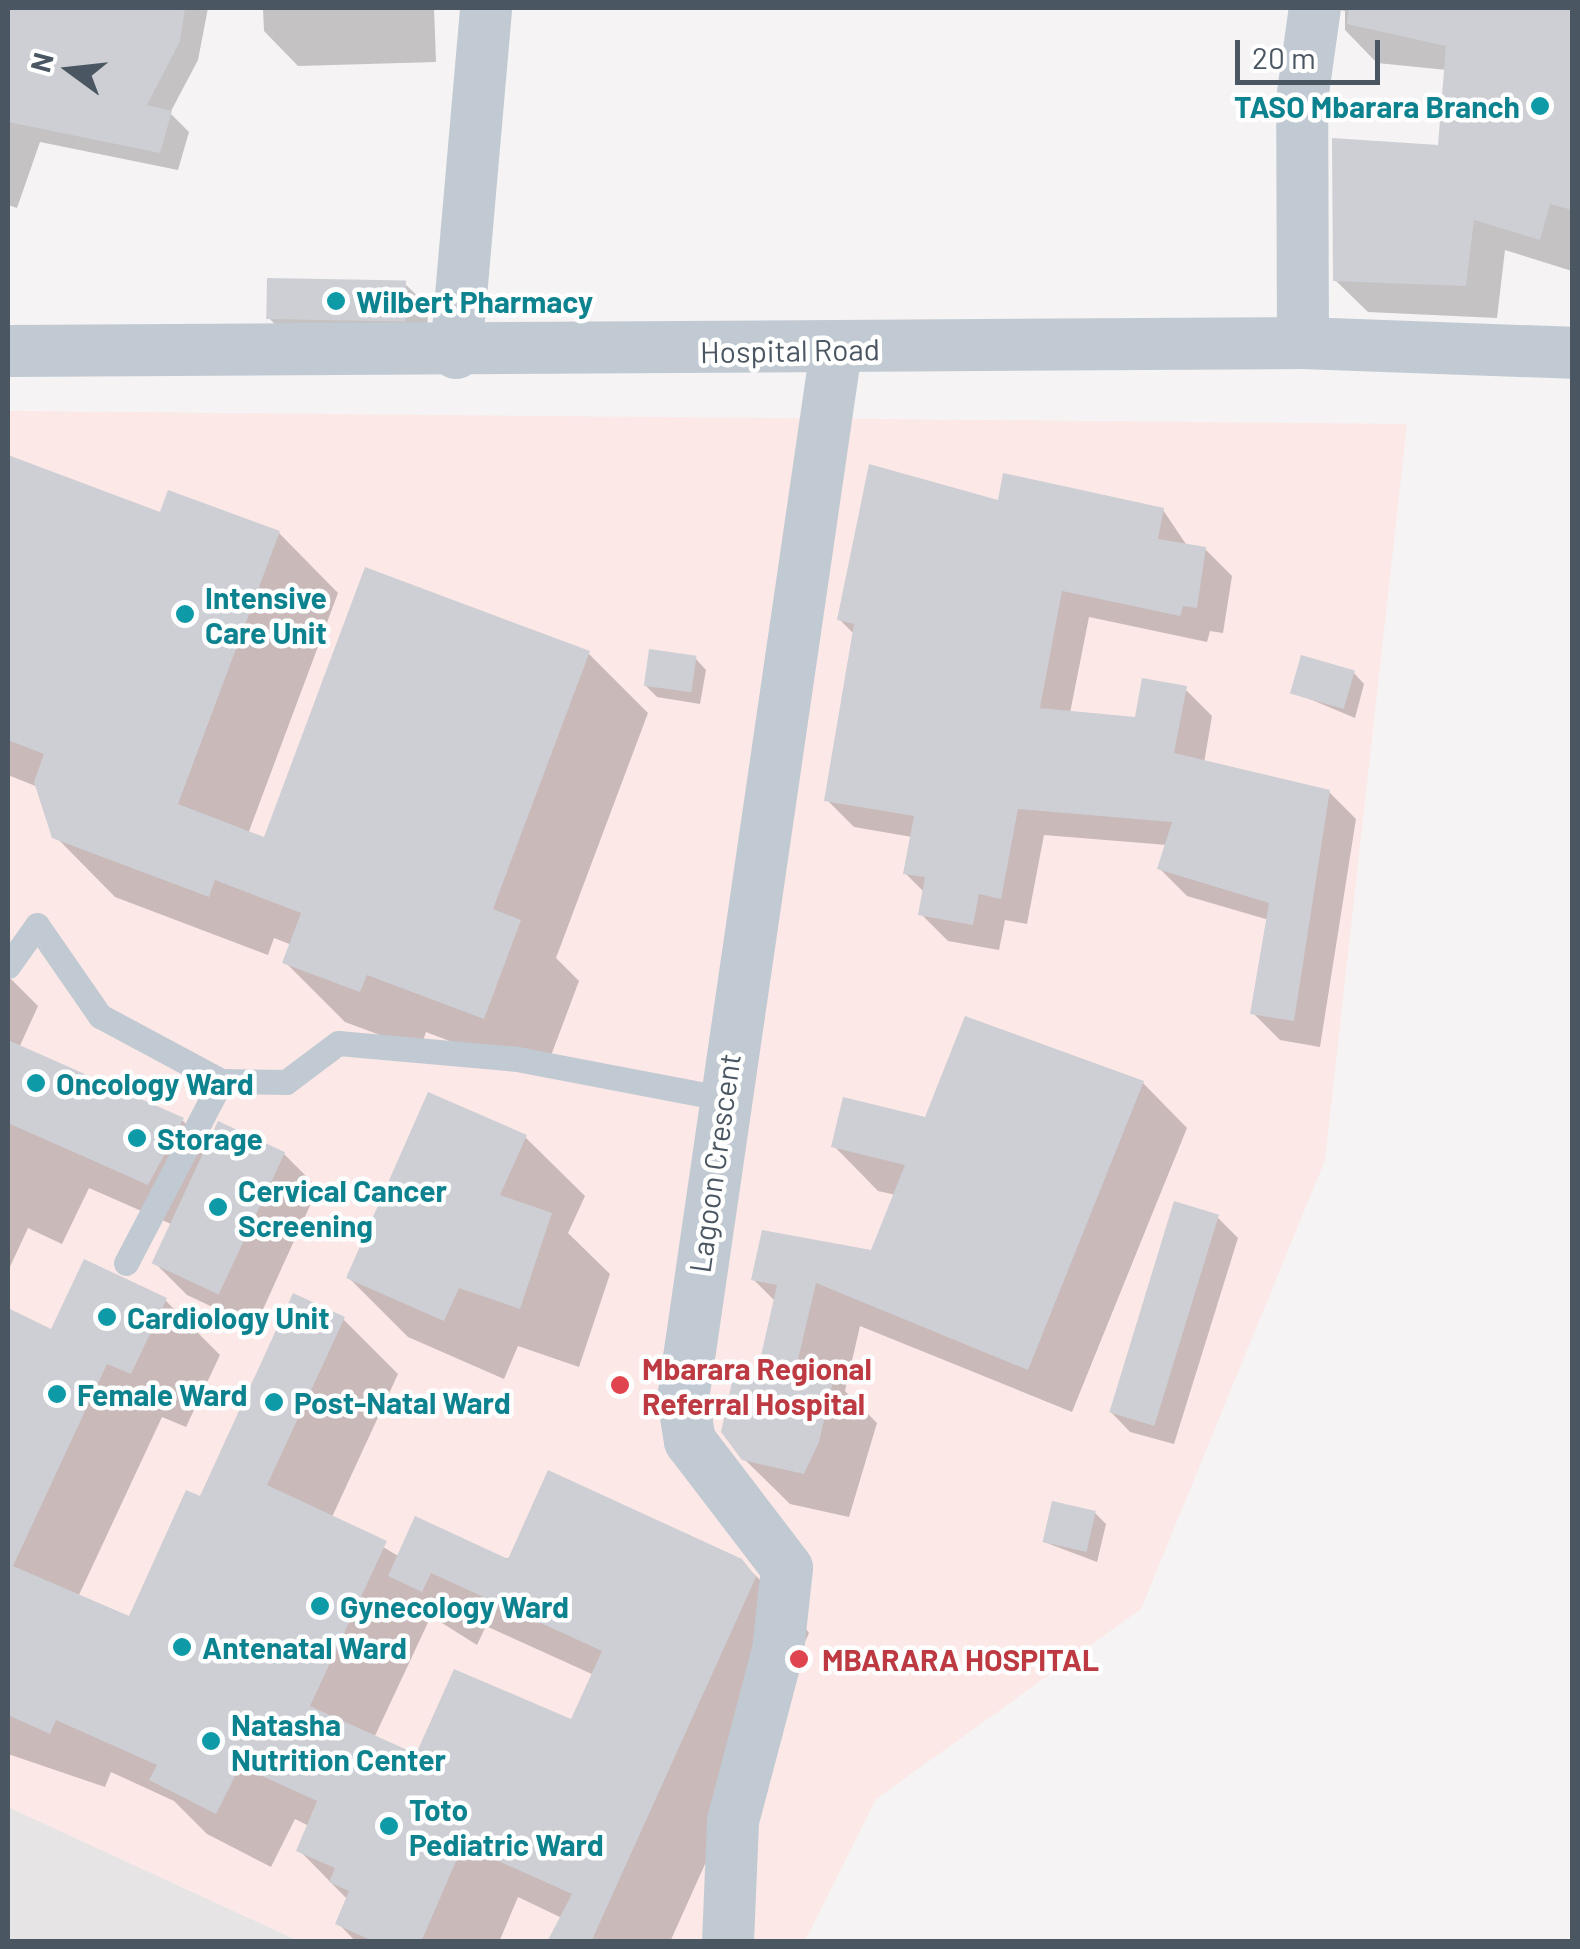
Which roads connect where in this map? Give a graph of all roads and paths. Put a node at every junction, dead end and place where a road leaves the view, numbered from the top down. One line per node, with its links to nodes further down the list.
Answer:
1 (486, 8): 6 (street)
2 (1315, 8): 3 (street)
3 (1304, 344): 4 (street, Hospital Road); 7 (street, Hospital Road)
4 (836, 350): 6 (street, Hospital Road); 10 (street, Lagoon Crescent)
5 (8, 351): 6 (street, Hospital Road)
6 (456, 353)
7 (1572, 353)
8 (8, 966): 9 (lane)
9 (221, 1080): 10 (lane); 11 (lane)
10 (722, 1098): 12 (street, Lagoon Crescent)
11 (126, 1263)
12 (728, 1942)

